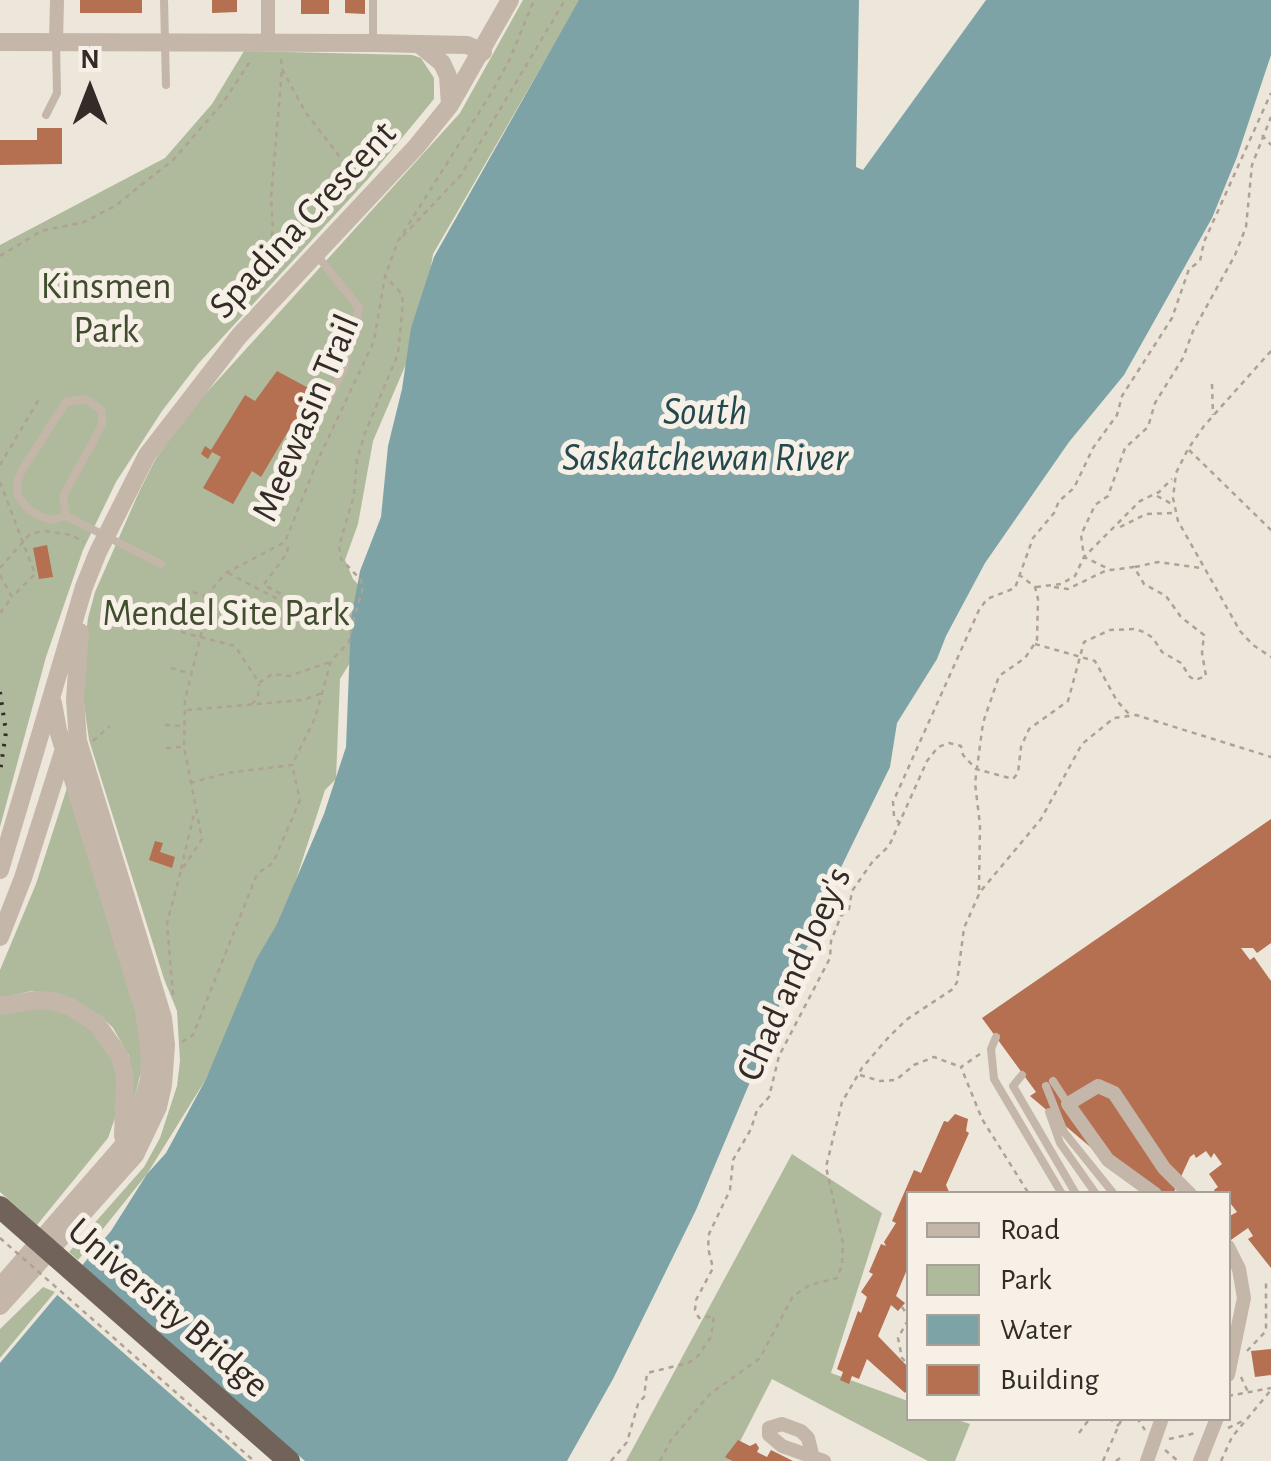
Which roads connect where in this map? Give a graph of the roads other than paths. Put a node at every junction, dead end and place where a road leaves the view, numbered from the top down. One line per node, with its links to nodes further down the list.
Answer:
1 (56, 0): 7 (street)
2 (164, 0): 8 (lane)
3 (268, 0): 9 (street)
4 (372, 0): 10 (lane)
5 (510, 0): 12 (street, Spadina Crescent)
6 (0, 42): 7 (street)
7 (56, 42): 8 (street); 15 (lane)
8 (164, 42): 9 (street); 13 (lane)
9 (274, 42): 10 (street)
10 (372, 42): 11 (street)
11 (419, 44): 12 (street); 14 (street)
12 (482, 52): 14 (street, Spadina Crescent)
13 (166, 85)
14 (450, 106): 16 (street, Spadina Crescent)
15 (46, 115)
16 (316, 254): 17 (lane); 19 (street, Spadina Crescent)
17 (284, 482)
18 (66, 516): 18 (lane); 19 (lane)
19 (100, 534): 20 (lane); 21 (street, Spadina Crescent)
20 (161, 564)
21 (84, 587): 22 (street, Spadina Crescent); 23 (street, Spadina Crescent)
22 (52, 698): 23 (street, Spadina Crescent); 24 (street, Spadina Crescent)
23 (73, 752): 25 (street, Spadina Crescent); 31 (street, Spadina Crescent); 42 (street, Spadina Crescent)
24 (0, 870)
25 (0, 937)
26 (0, 1006): 31 (street)
27 (996, 1037): 32 (lane)
28 (1022, 1075): 33 (lane)
29 (1068, 1104): 35 (lane); 36 (street); 37 (street)
30 (1049, 1112): 34 (lane)
31 (121, 1148): 41 (street, Spadina Crescent)
32 (1060, 1191)
33 (1074, 1191)
34 (1094, 1191)
35 (1112, 1191)
36 (1151, 1191)
37 (1187, 1191)
38 (0, 1207): 47 (main road, University Bridge, bridge)
39 (0, 1223): 46 (main road, University Bridge)
40 (1231, 1253): 43 (street)
41 (0, 1287)
42 (0, 1306)
43 (1231, 1361)
44 (1161, 1421): 48 (street)
45 (1216, 1421): 49 (street)
46 (270, 1461)
47 (289, 1461)
48 (1147, 1461)
49 (1200, 1461)

